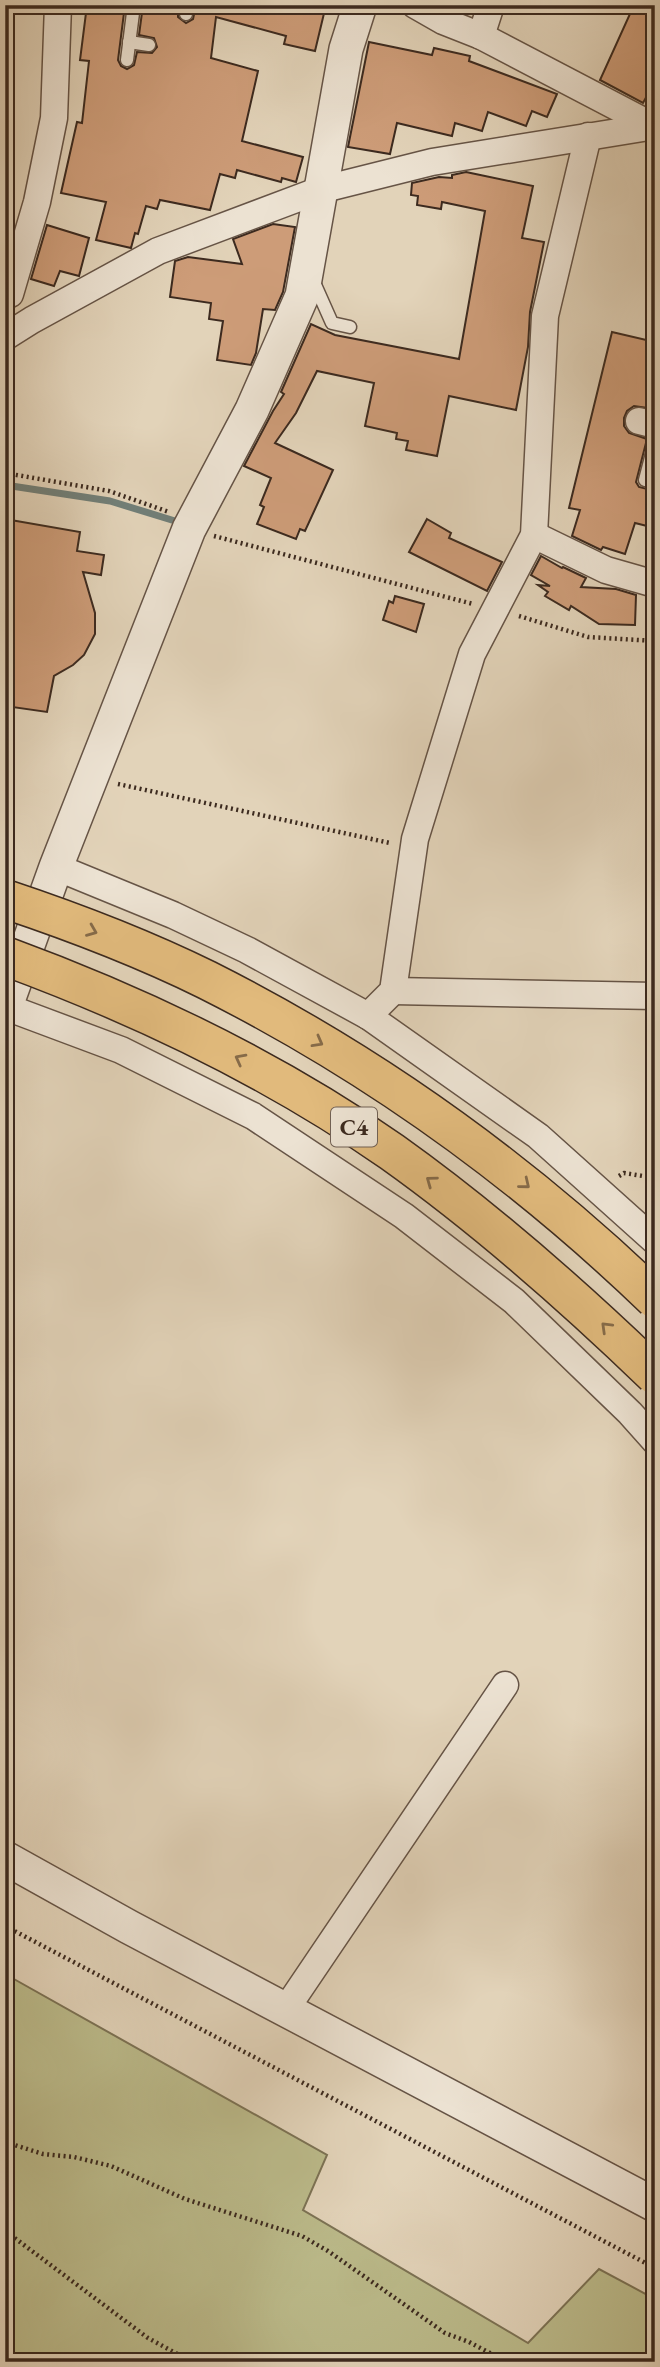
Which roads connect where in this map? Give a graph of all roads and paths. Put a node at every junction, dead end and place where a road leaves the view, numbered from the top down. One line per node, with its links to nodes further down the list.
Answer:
1 (58, 5): 14 (street)
2 (134, 5): 7 (lane)
3 (360, 5): 12 (street)
4 (415, 5): 6 (street)
5 (491, 5): 6 (street)
6 (481, 36): 10 (street)
7 (130, 42): 8 (lane); 9 (lane)
8 (149, 45)
9 (127, 60)
10 (654, 126): 11 (street)
11 (588, 136): 12 (street); 21 (street)
12 (320, 190): 13 (street); 16 (street)
13 (307, 268): 15 (lane); 20 (street)
14 (5, 296)
15 (350, 327)
16 (5, 337)
17 (650, 429): 19 (lane)
18 (5, 473): 20 (path)
19 (645, 480)
20 (189, 529): 23 (path); 25 (street)
21 (534, 535): 22 (street); 23 (street)
22 (655, 584)
23 (494, 609): 24 (path); 26 (street)
24 (655, 641)
25 (90, 778): 26 (path); 27 (street)
26 (413, 848): 30 (street)
27 (56, 867): 29 (street); 33 (street)
28 (5, 899): 35 (highway, C4, one-way to 35, bridge)
29 (13, 953): 32 (street); 36 (highway, C4, one-way to 29, bridge)
30 (393, 991): 31 (street); 33 (street)
31 (655, 996)
32 (6, 1008): 37 (street)
33 (368, 1016): 34 (street)
34 (655, 1241)
35 (655, 1299)
36 (655, 1374)
37 (655, 1441)
38 (505, 1685): 41 (street)
39 (5, 1858): 41 (street)
40 (5, 1926): 45 (path)
41 (286, 2009): 43 (street)
42 (5, 2141): 47 (path)
43 (655, 2205)
44 (5, 2233): 46 (path)
45 (655, 2268)
46 (192, 2362)
47 (507, 2362)

